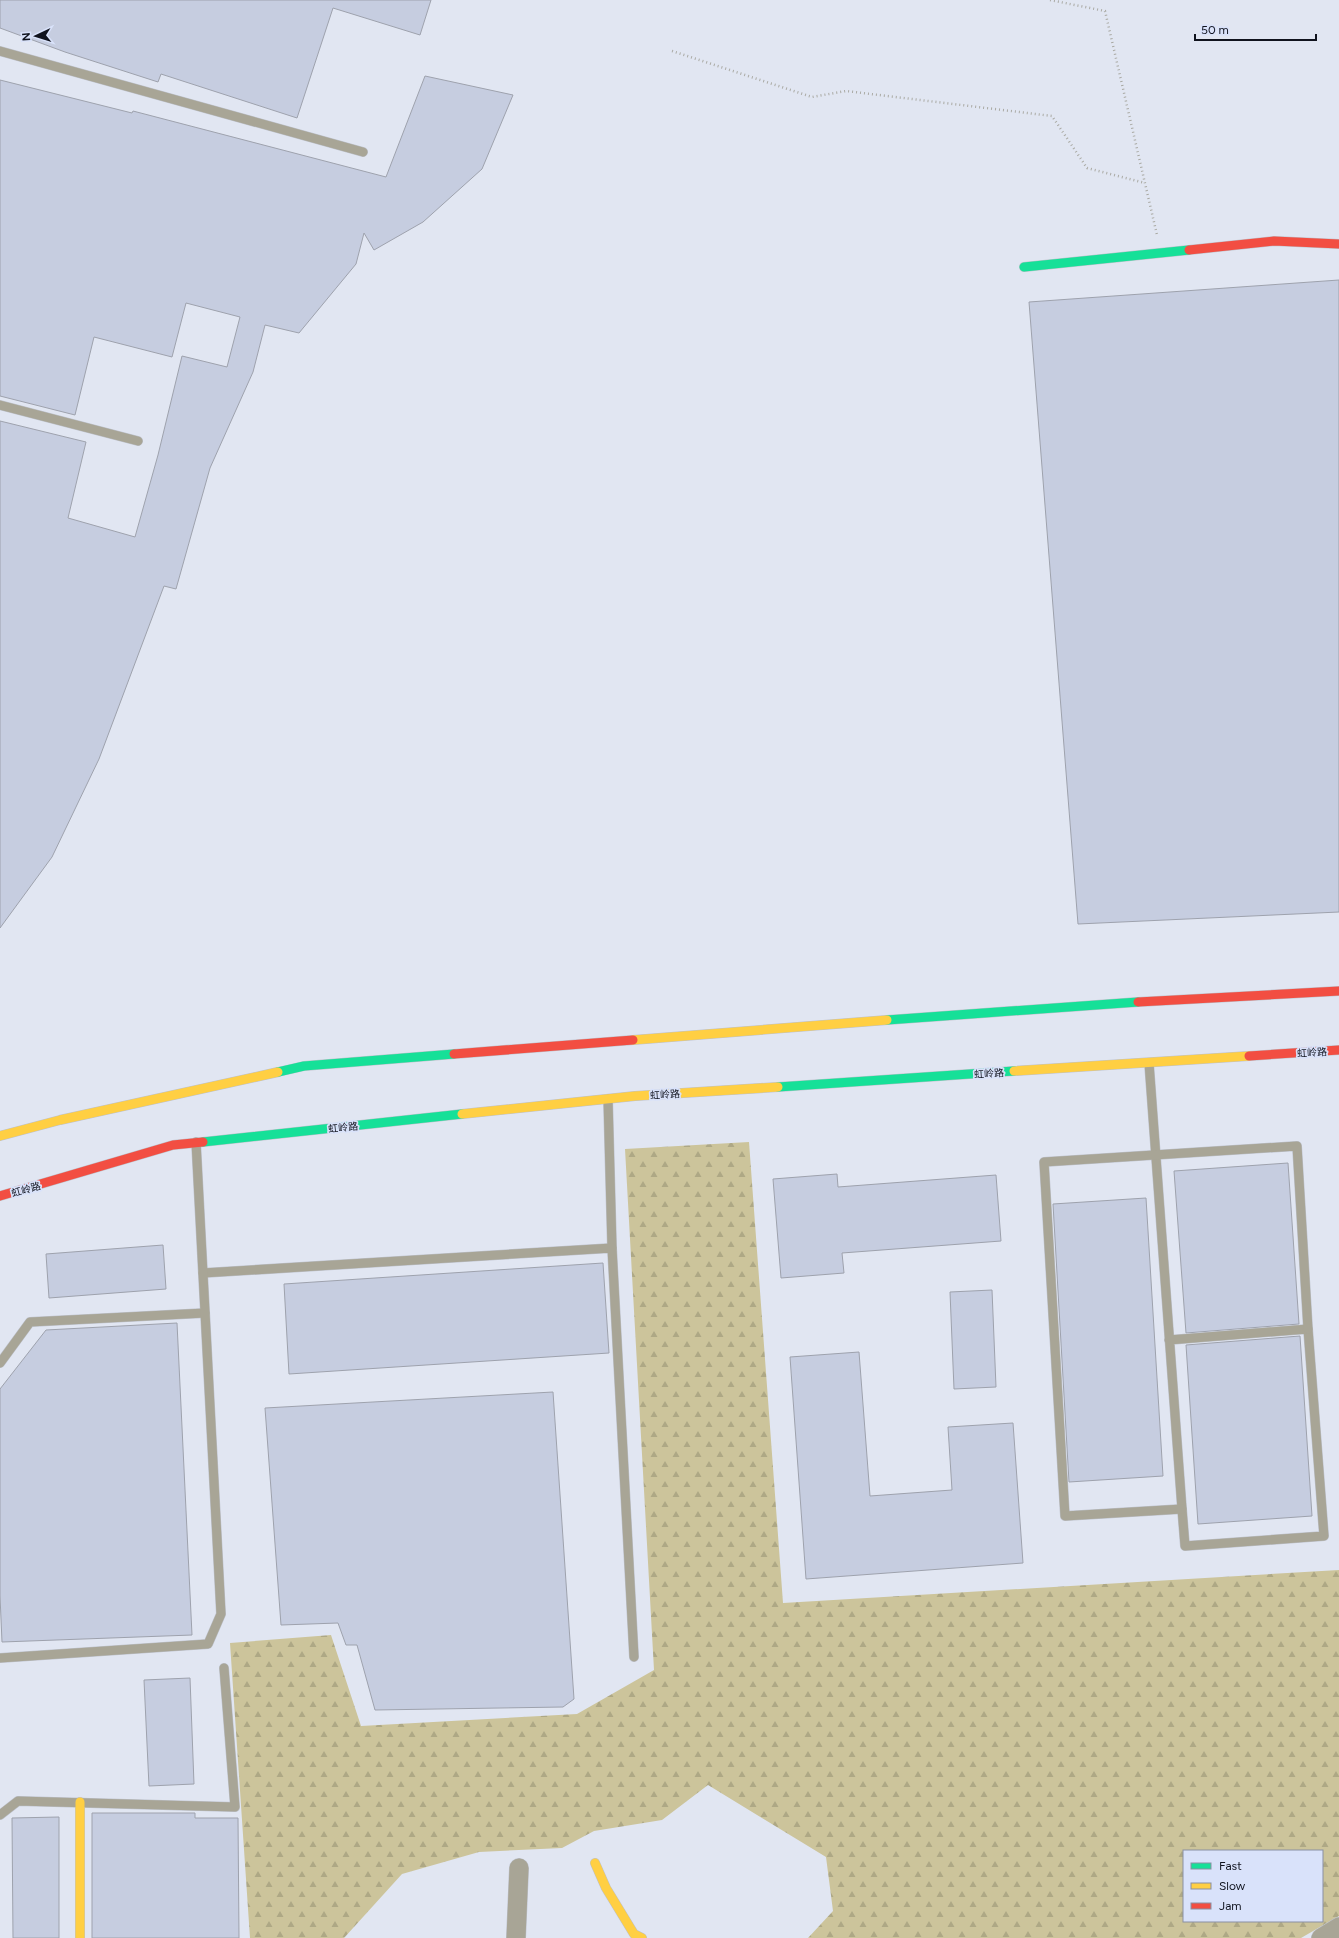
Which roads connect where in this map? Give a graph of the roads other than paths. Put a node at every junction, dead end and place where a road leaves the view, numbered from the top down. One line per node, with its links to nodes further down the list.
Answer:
1 (0, 51): 2 (lane)
2 (363, 152)
3 (1339, 244): 4 (main road)
4 (1024, 267)
5 (0, 405): 6 (lane)
6 (138, 441)
7 (1339, 991): 11 (main road)
8 (1339, 1050): 9 (main road, 虹岭路)
9 (1149, 1062): 10 (main road, 虹岭路); 13 (lane)
10 (608, 1099): 12 (main road, 虹岭路); 15 (lane)
11 (0, 1136)
12 (196, 1142): 14 (main road, 虹岭路); 16 (lane)
13 (1156, 1155): 18 (lane); 19 (lane); 21 (lane)
14 (0, 1196)
15 (612, 1248): 16 (lane); 22 (lane)
16 (203, 1273): 17 (lane)
17 (205, 1313): 20 (lane); 23 (lane)
18 (1308, 1329): 19 (lane); 21 (lane)
19 (1170, 1340): 21 (lane)
20 (0, 1363)
21 (1182, 1509)
22 (634, 1657)
23 (0, 1658)
24 (224, 1668): 25 (lane)
25 (80, 1802): 26 (lane); 30 (main road)
26 (0, 1815)
27 (595, 1863): 32 (main road)
28 (519, 1868): 31 (street)
29 (1339, 1927): 33 (street)
30 (80, 1938)
31 (516, 1938)
32 (642, 1938)
33 (1321, 1938)

